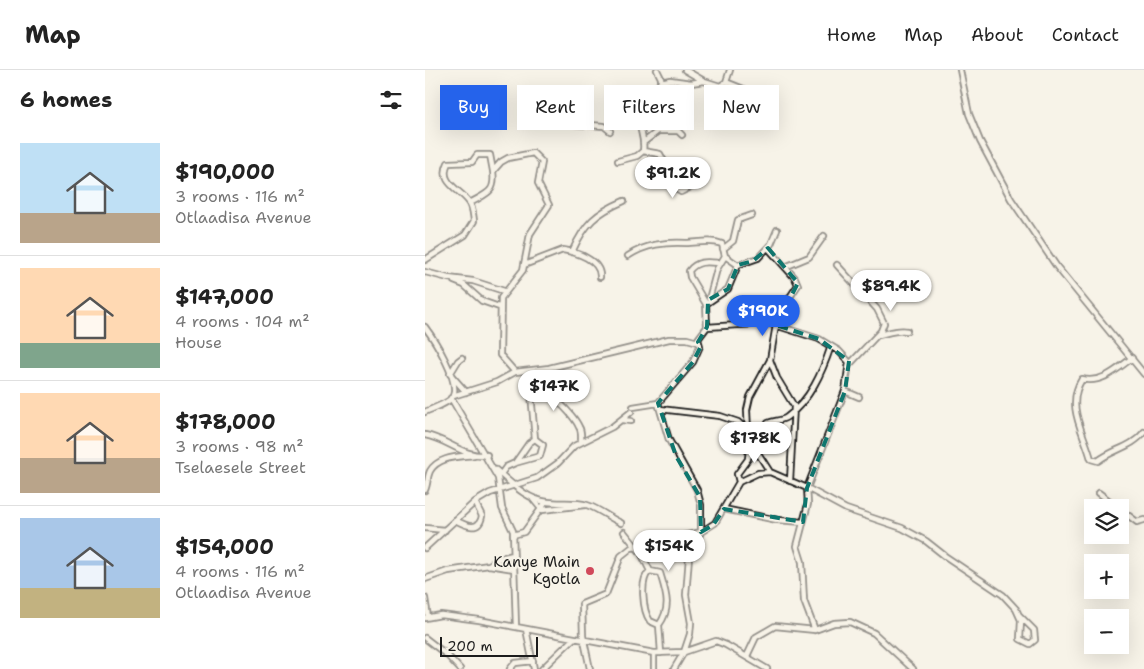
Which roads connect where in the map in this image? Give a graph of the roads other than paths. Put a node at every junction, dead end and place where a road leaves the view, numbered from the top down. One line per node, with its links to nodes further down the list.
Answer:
1 (657, 70): 6 (street)
2 (685, 70): 5 (street)
3 (730, 70): 7 (street)
4 (959, 70): 48 (street)
5 (704, 81): 6 (street); 7 (street)
6 (661, 82): 12 (street)
7 (726, 82): 8 (street)
8 (732, 85)
9 (594, 125): 10 (street)
10 (609, 131)
11 (682, 135): 12 (street)
12 (644, 142): 13 (street)
13 (643, 151): 14 (street); 16 (street)
14 (618, 161)
15 (493, 171): 18 (street); 18 (street); 29 (street)
16 (703, 173)
17 (624, 201): 24 (street)
18 (470, 203): 27 (street)
19 (752, 215): 23 (street)
20 (777, 230): 22 (street)
21 (824, 236): 32 (street)
22 (768, 248): 30 (street); 32 (street)
23 (723, 249): 25 (street); 26 (street)
24 (572, 252): 29 (street); 34 (street)
25 (628, 256)
26 (725, 256): 28 (street); 30 (street)
27 (425, 260)
28 (719, 263): 37 (street); 37 (street)
29 (524, 265): 36 (street)
30 (738, 265): 37 (street)
31 (837, 265): 44 (street)
32 (785, 267): 39 (street)
33 (425, 272): 35 (street)
34 (600, 277)
35 (448, 278): 36 (street); 38 (street)
36 (504, 291): 38 (street)
37 (707, 302): 41 (street)
38 (499, 307): 52 (street)
39 (776, 325): 41 (street); 46 (street); 49 (street)
40 (425, 326): 43 (street)
41 (707, 327): 45 (street)
42 (907, 331): 44 (street)
43 (427, 333): 53 (street)
44 (877, 336): 50 (street)
45 (698, 342): 51 (street); 60 (street)
46 (831, 346): 50 (street); 62 (street)
47 (463, 358): 53 (street)
48 (1132, 358): 54 (street); 69 (street)
49 (771, 360): 62 (street); 64 (street)
50 (849, 364): 56 (street)
51 (529, 371): 52 (street); 55 (street)
52 (515, 372): 57 (street)
53 (450, 374): 57 (street); 58 (street)
54 (1144, 374)
55 (530, 380): 71 (street); 73 (street)
56 (845, 391): 59 (street); 88 (street)
57 (466, 392): 58 (street)
58 (452, 397): 63 (street); 76 (street)
59 (859, 397)
60 (658, 403): 61 (street); 65 (street)
61 (660, 409): 67 (street); 107 (street)
62 (794, 411): 74 (street); 85 (street)
63 (425, 412)
64 (747, 417): 67 (street); 68 (street)
65 (622, 420): 66 (street); 73 (street)
66 (631, 421)
67 (738, 422): 68 (street)
68 (748, 431): 72 (street)
69 (1144, 432)
70 (425, 435): 75 (street)
71 (535, 438): 78 (street); 78 (street)
72 (749, 439): 74 (street); 77 (street)
73 (581, 442): 87 (street)
74 (756, 450): 77 (street); 83 (street)
75 (474, 455): 76 (street); 82 (street)
76 (487, 455): 81 (street)
77 (749, 456): 86 (street)
78 (515, 463): 79 (street)
79 (506, 467): 81 (street); 84 (street)
80 (425, 468): 82 (street)
81 (495, 468): 84 (street); 90 (street)
82 (431, 470): 89 (street)
83 (770, 472): 85 (street); 86 (street)
84 (501, 474): 87 (street)
85 (790, 481): 88 (street)
86 (739, 482): 98 (street)
87 (513, 486): 90 (street); 92 (street)
88 (807, 488): 102 (street); 117 (street)
89 (425, 490)
90 (500, 490): 93 (street); 108 (street)
91 (1099, 492): 101 (street)
92 (533, 498): 94 (street); 99 (street)
93 (475, 502): 100 (street); 100 (street)
94 (546, 502): 95 (street); 99 (street)
95 (560, 503): 96 (street); 97 (street)
96 (586, 504): 97 (street); 103 (street)
97 (561, 509): 99 (street)
98 (724, 509): 102 (street); 107 (street)
99 (542, 510): 108 (street)
100 (455, 520): 105 (street)
101 (1144, 520)
102 (803, 522): 122 (street)
103 (621, 523)
104 (425, 528): 105 (street)
105 (445, 530): 109 (street)
106 (624, 532): 110 (street)
107 (701, 532): 110 (street); 126 (street)
108 (513, 535): 111 (street)
109 (425, 548)
110 (637, 548): 114 (street); 125 (street)
111 (513, 555): 112 (street); 113 (street)
112 (489, 565): 113 (street); 115 (street)
113 (514, 569): 120 (street)
114 (650, 571): 119 (street); 119 (street)
115 (425, 579)
116 (425, 598): 118 (street)
117 (1019, 615): 117 (street)
118 (427, 617): 120 (street)
119 (659, 625): 128 (street)
120 (516, 627): 121 (street)
121 (526, 630): 124 (street); 130 (street)
122 (815, 630): 129 (street); 139 (street)
123 (425, 638): 131 (street)
124 (573, 639): 125 (street); 134 (street)
125 (583, 640): 127 (street); 135 (street)
126 (684, 652): 128 (street); 129 (street); 137 (street)
127 (654, 653): 128 (street); 136 (street)
128 (661, 653)
129 (747, 656): 138 (street)
130 (533, 661): 132 (street); 133 (street)
131 (459, 669)
132 (510, 669)
133 (533, 669)
134 (542, 669)
135 (590, 669)
136 (654, 669)
137 (674, 669)
138 (767, 669)
139 (913, 669)

